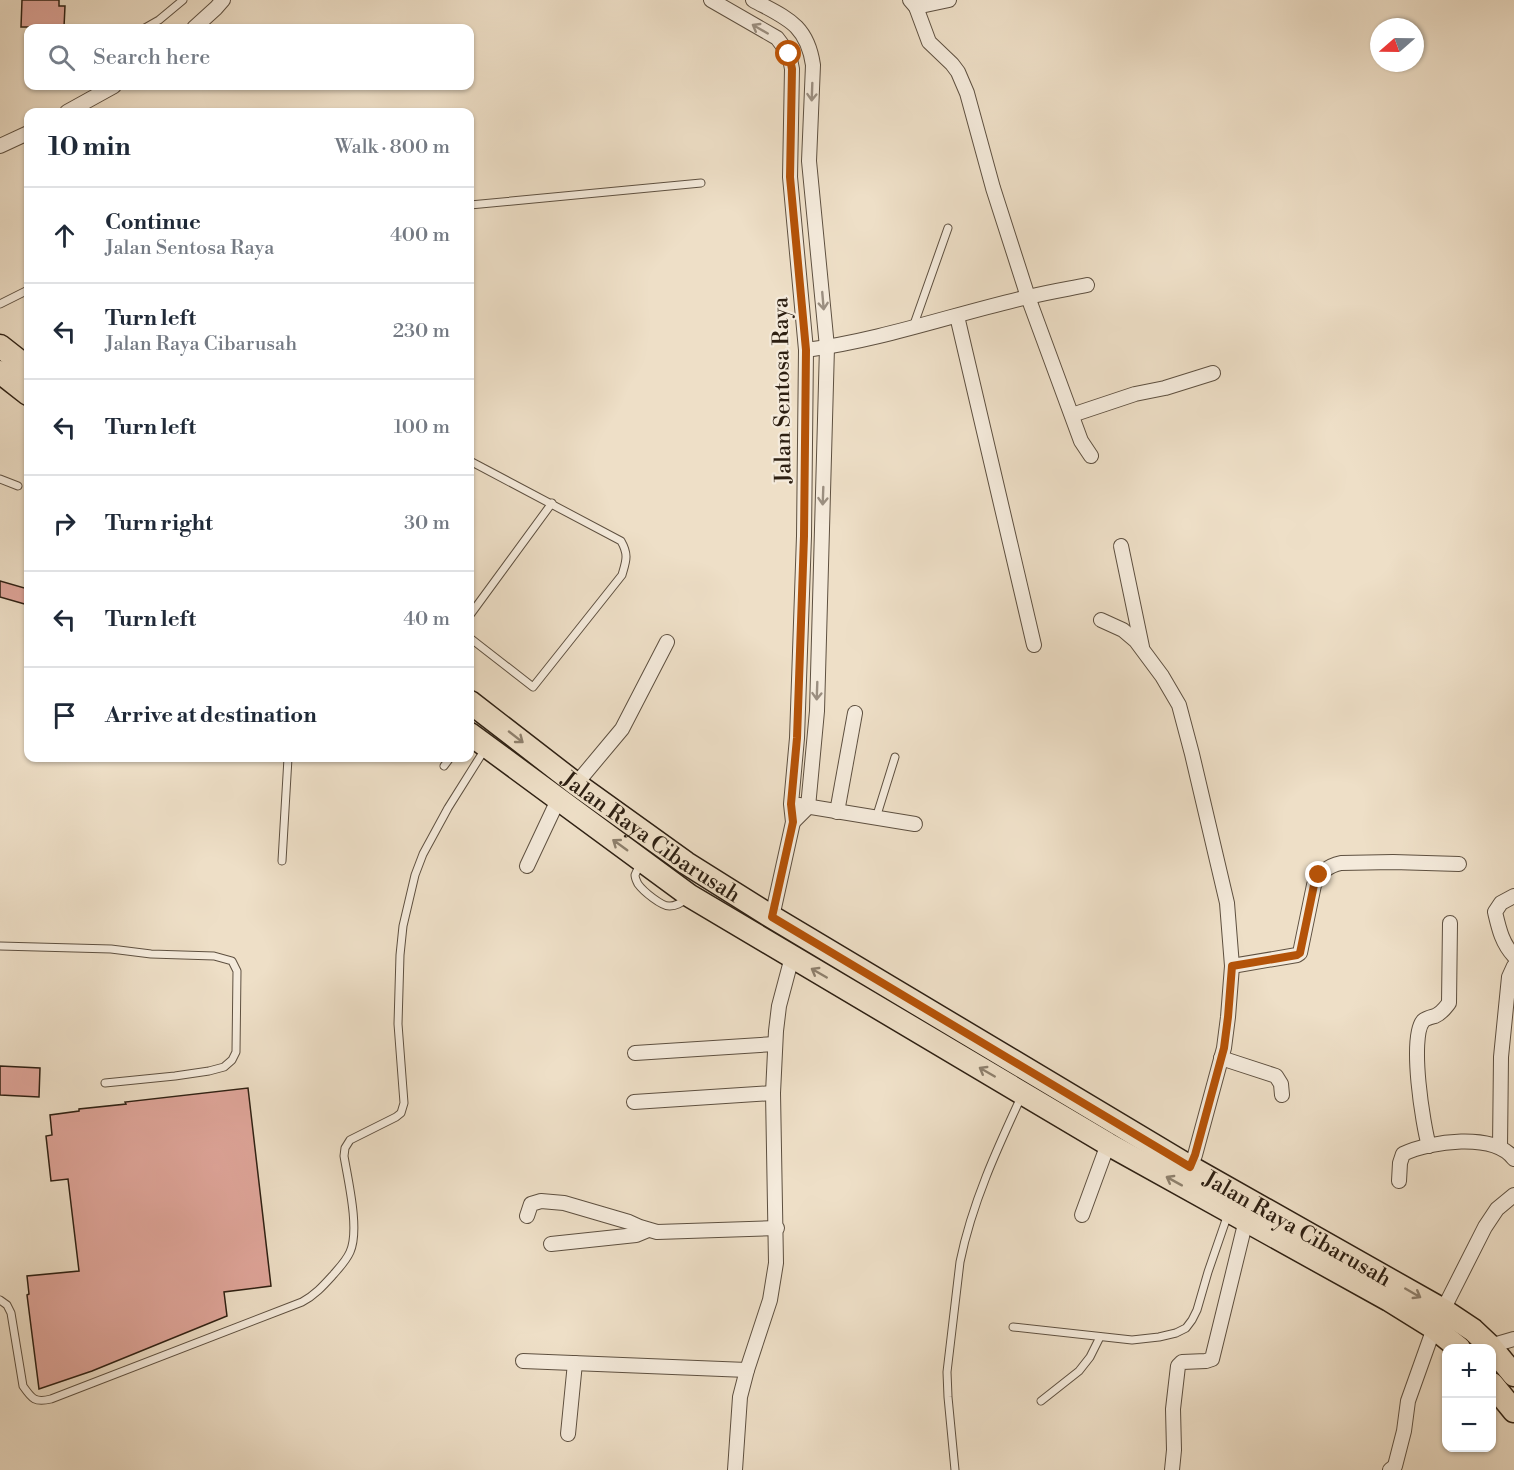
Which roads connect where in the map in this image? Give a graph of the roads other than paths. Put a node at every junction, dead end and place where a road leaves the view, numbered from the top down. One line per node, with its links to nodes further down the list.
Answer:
1 (183, 0): 7 (lane)
2 (223, 0): 8 (street)
3 (711, 0): 24 (street, Jalan Sentosa Raya, one-way to 3)
4 (753, 0): 23 (street, Jalan Sentosa Raya, one-way to 23)
5 (949, 0): 6 (street)
6 (913, 4): 18 (street)
7 (152, 24)
8 (198, 24)
9 (107, 90): 10 (street)
10 (74, 108)
11 (24, 135): 12 (street)
12 (0, 146)
13 (701, 183): 14 (lane)
14 (474, 205)
15 (948, 228): 21 (lane)
16 (1087, 285): 18 (street)
17 (24, 292): 19 (lane)
18 (1028, 297): 20 (street); 29 (street)
19 (0, 304)
20 (957, 316): 21 (street); 40 (street)
21 (913, 327): 23 (street)
22 (0, 346): 25 (main road)
23 (827, 347): 24 (street); 53 (street, Jalan Sentosa Raya, one-way to 53)
24 (806, 350): 52 (street, Jalan Sentosa Raya)
25 (24, 365)
26 (0, 372): 28 (main road)
27 (1213, 373): 29 (street)
28 (24, 391)
29 (1072, 415): 30 (street)
30 (1091, 456)
31 (474, 463): 34 (lane)
32 (0, 479): 33 (lane)
33 (18, 486)
34 (552, 504): 36 (lane); 38 (lane)
35 (1121, 546): 41 (street)
36 (474, 610)
37 (1101, 620): 41 (street)
38 (474, 641)
39 (667, 642): 50 (street)
40 (1034, 645)
41 (1142, 649): 67 (street)
42 (474, 705): 50 (main road, Jalan Raya Cibarusah, one-way to 50)
43 (855, 713): 54 (street)
44 (478, 740): 51 (main road, Jalan Raya Cibarusah)
45 (895, 757): 55 (lane)
46 (288, 762): 58 (lane)
47 (447, 762): 49 (lane)
48 (468, 762): 90 (lane)
49 (444, 766)
50 (576, 784): 62 (main road, Jalan Raya Cibarusah)
51 (558, 800): 60 (street); 66 (main road, Jalan Raya Cibarusah, one-way to 51)
52 (791, 804): 53 (street); 56 (street, Jalan Sentosa Raya)
53 (808, 807): 54 (street); 56 (street)
54 (837, 812): 55 (street)
55 (876, 818): 57 (street)
56 (793, 822): 62 (street, Jalan Sentosa Raya)
57 (915, 824)
58 (282, 861)
59 (1459, 864): 67 (street)
60 (527, 866)
61 (1514, 896): 65 (street)
62 (772, 917): 81 (main road, Jalan Raya Cibarusah)
63 (1450, 923): 78 (street)
64 (0, 946): 72 (lane)
65 (1514, 956)
66 (792, 957): 69 (street); 74 (main road, Jalan Raya Cibarusah, one-way to 66)
67 (1232, 966): 71 (street)
68 (1514, 966): 79 (street)
69 (775, 1044): 70 (street); 73 (street)
70 (635, 1053)
71 (1221, 1058): 75 (street); 81 (street)
72 (105, 1083)
73 (773, 1092): 76 (street); 87 (street)
74 (1023, 1093): 77 (main road, Jalan Raya Cibarusah); 108 (lane)
75 (1282, 1095)
76 (634, 1102)
77 (1108, 1144): 84 (street); 86 (main road, Jalan Raya Cibarusah, one-way to 77)
78 (1429, 1146): 79 (street); 82 (street)
79 (1500, 1148): 80 (street)
80 (1514, 1159)
81 (1190, 1167): 91 (main road, Jalan Raya Cibarusah, one-way to 91)
82 (1398, 1181)
83 (1514, 1195): 91 (street)
84 (1082, 1215)
85 (526, 1216): 88 (street)
86 (1238, 1216): 91 (main road, Jalan Raya Cibarusah); 93 (lane); 109 (street)
87 (777, 1228): 88 (street); 101 (street)
88 (648, 1230): 89 (street)
89 (551, 1244)
90 (0, 1300)
91 (1439, 1319): 95 (main road, Jalan Raya Cibarusah); 96 (main road, Jalan Raya Cibarusah); 110 (street)
92 (1012, 1327): 93 (lane)
93 (1100, 1337): 104 (lane)
94 (1514, 1339): 97 (street)
95 (1456, 1344)
96 (1488, 1344)
97 (1496, 1344)
98 (1496, 1354): 102 (main road, Jalan Raya Cibarusah)
99 (523, 1361): 100 (street)
100 (575, 1363): 101 (street); 106 (street)
101 (747, 1370): 107 (street)
102 (1514, 1376)
103 (1496, 1390): 105 (main road)
104 (1041, 1401)
105 (1514, 1411)
106 (568, 1434)
107 (735, 1470)
108 (955, 1470)
109 (1172, 1470)
110 (1390, 1470)

